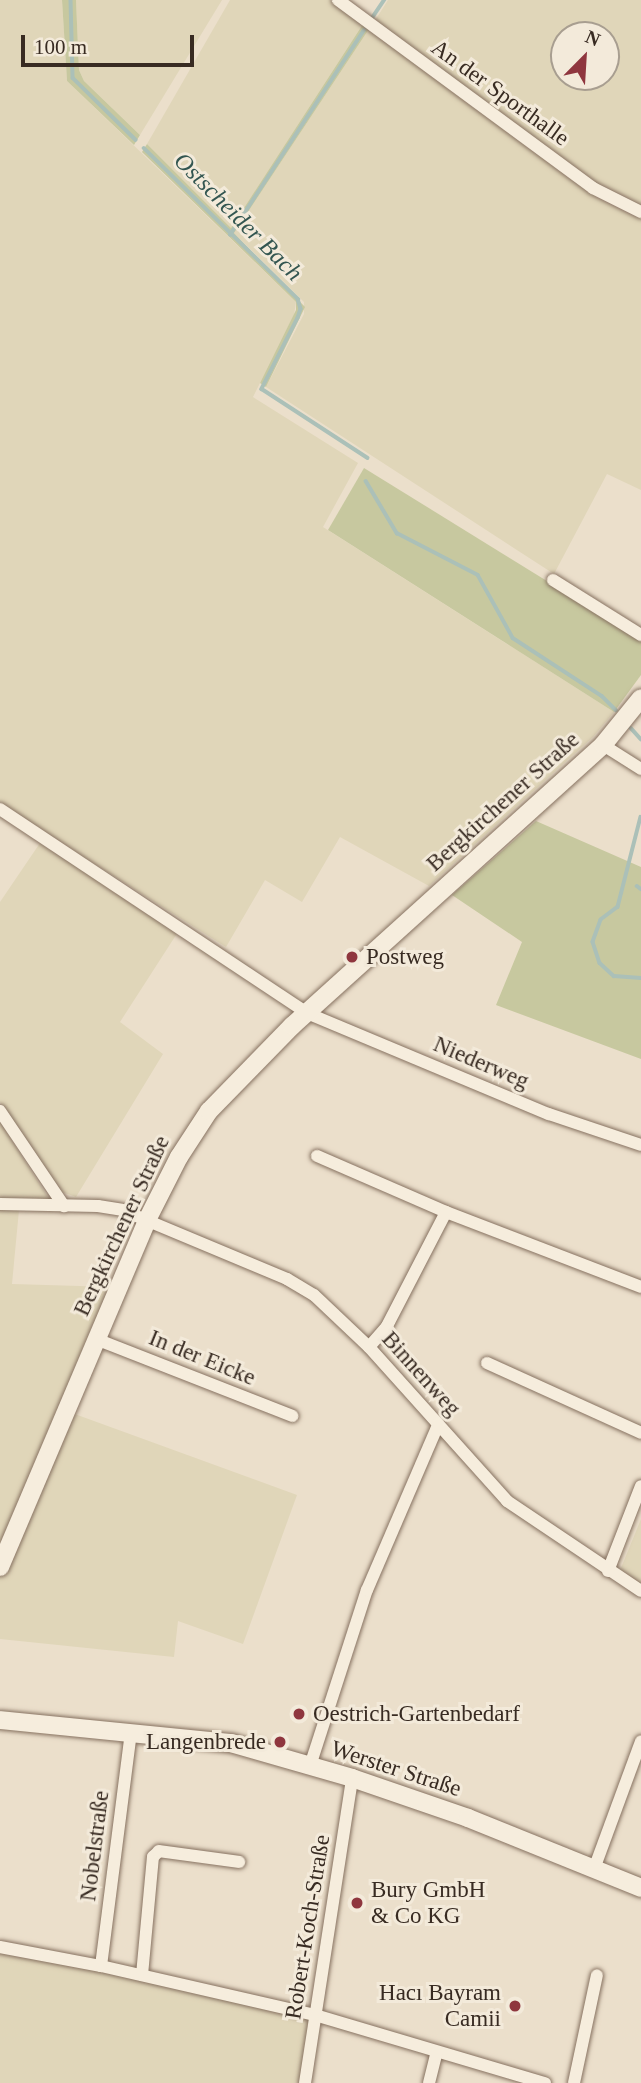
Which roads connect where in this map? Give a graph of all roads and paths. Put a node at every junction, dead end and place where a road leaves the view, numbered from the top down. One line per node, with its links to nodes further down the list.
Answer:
1 (338, 0): 2 (street, An der Sporthalle)
2 (641, 212)
3 (553, 580): 4 (street)
4 (641, 635)
5 (641, 698): 6 (street, Bergkirchener Straße)
6 (603, 745): 7 (street); 9 (street, Bergkirchener Straße)
7 (641, 769)
8 (0, 809): 9 (street)
9 (307, 1013): 11 (street, Niederweg); 16 (street, Bergkirchener Straße)
10 (0, 1111): 14 (street)
11 (641, 1145)
12 (317, 1156): 15 (street)
13 (0, 1204): 14 (street, Binnenweg)
14 (64, 1206): 16 (street, Binnenweg)
15 (446, 1212): 17 (street); 19 (street)
16 (147, 1220): 18 (street, Bergkirchener Straße); 19 (street, Binnenweg)
17 (641, 1287)
18 (96, 1339): 21 (street, In der Eicke); 25 (street, Bergkirchener Straße)
19 (369, 1347): 22 (street, Binnenweg)
20 (487, 1363): 23 (street)
21 (292, 1416)
22 (438, 1425): 26 (street, Binnenweg); 31 (street)
23 (641, 1433)
24 (641, 1486): 26 (street)
25 (0, 1567)
26 (608, 1571): 27 (street, Binnenweg)
27 (641, 1591)
28 (0, 1720): 29 (street, Werster Straße)
29 (131, 1731): 31 (street, Werster Straße); 37 (street, Nobelstraße)
30 (641, 1741): 34 (street)
31 (310, 1766): 32 (street, Werster Straße)
32 (352, 1778): 34 (street, Werster Straße); 40 (street, Robert-Koch-Straße)
33 (239, 1862): 38 (street)
34 (594, 1869): 35 (street, Werster Straße)
35 (641, 1888)
36 (0, 1947): 37 (street)
37 (101, 1966): 38 (street)
38 (142, 1975): 40 (street)
39 (597, 1975): 45 (street)
40 (315, 2015): 41 (street); 42 (street, Robert-Koch-Straße)
41 (437, 2052): 43 (street); 44 (street)
42 (305, 2083)
43 (429, 2083)
44 (545, 2083)
45 (574, 2083)

